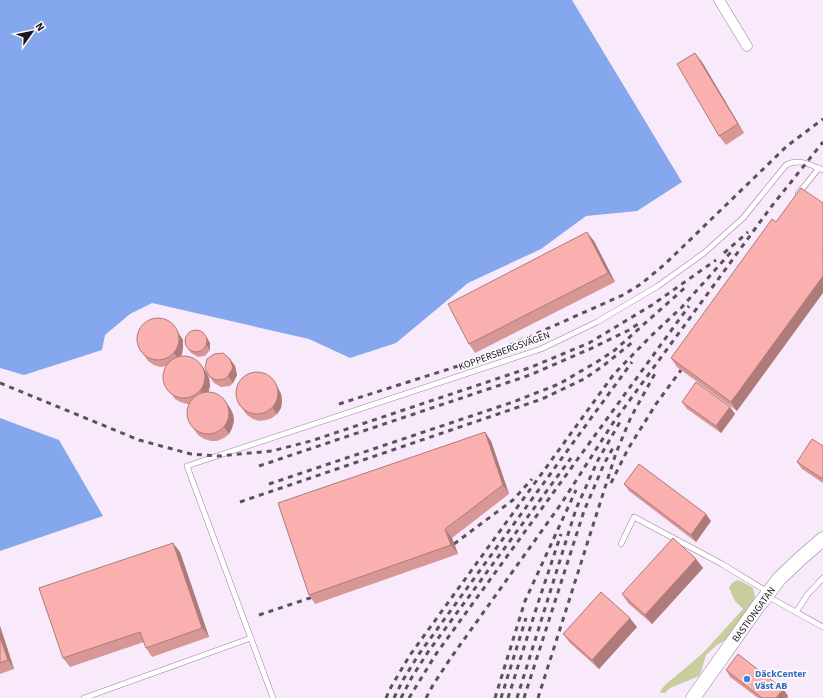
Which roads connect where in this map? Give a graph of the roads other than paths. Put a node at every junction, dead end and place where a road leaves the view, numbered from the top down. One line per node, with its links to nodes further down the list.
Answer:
1 (719, 0): 2 (street)
2 (747, 46)
3 (821, 169): 4 (lane); 11 (lane, KOPPERSBERGSVÄGEN)
4 (797, 196)
5 (823, 539): 8 (main road, BASTIONGATAN)
6 (621, 544): 8 (lane)
7 (823, 578): 9 (lane)
8 (768, 594): 9 (lane); 14 (main road, BASTIONGATAN)
9 (796, 612): 10 (lane)
10 (823, 627)
11 (251, 638): 12 (lane); 13 (lane)
12 (84, 698)
13 (273, 698)
14 (693, 698)

